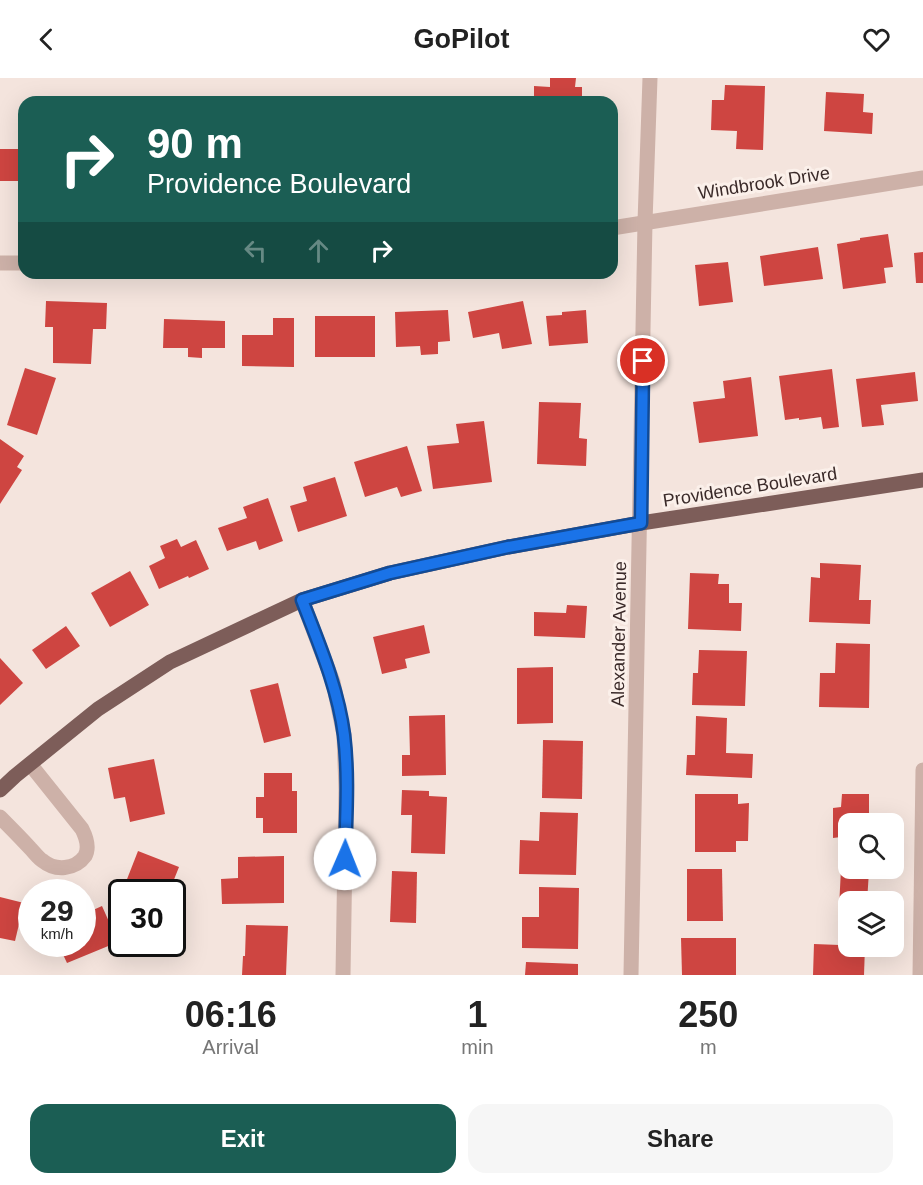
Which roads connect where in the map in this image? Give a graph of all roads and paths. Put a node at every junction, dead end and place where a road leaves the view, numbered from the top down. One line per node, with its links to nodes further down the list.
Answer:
1 (650, 78): 3 (street, Alexander Avenue)
2 (923, 178): 3 (street, Windbrook Drive)
3 (645, 222): 4 (street, Windbrook Drive); 8 (street, Alexander Avenue)
4 (618, 227)
5 (0, 263): 6 (street)
6 (18, 263)
7 (923, 480): 8 (main road, Providence Boulevard)
8 (641, 523): 9 (main road, Providence Boulevard); 15 (street, Alexander Avenue)
9 (302, 600): 10 (main road, Providence Boulevard); 14 (street)
10 (30, 765): 12 (main road, Providence Boulevard); 13 (street)
11 (923, 770): 16 (street)
12 (0, 790)
13 (0, 817)
14 (343, 975)
15 (631, 975)
16 (920, 975)

